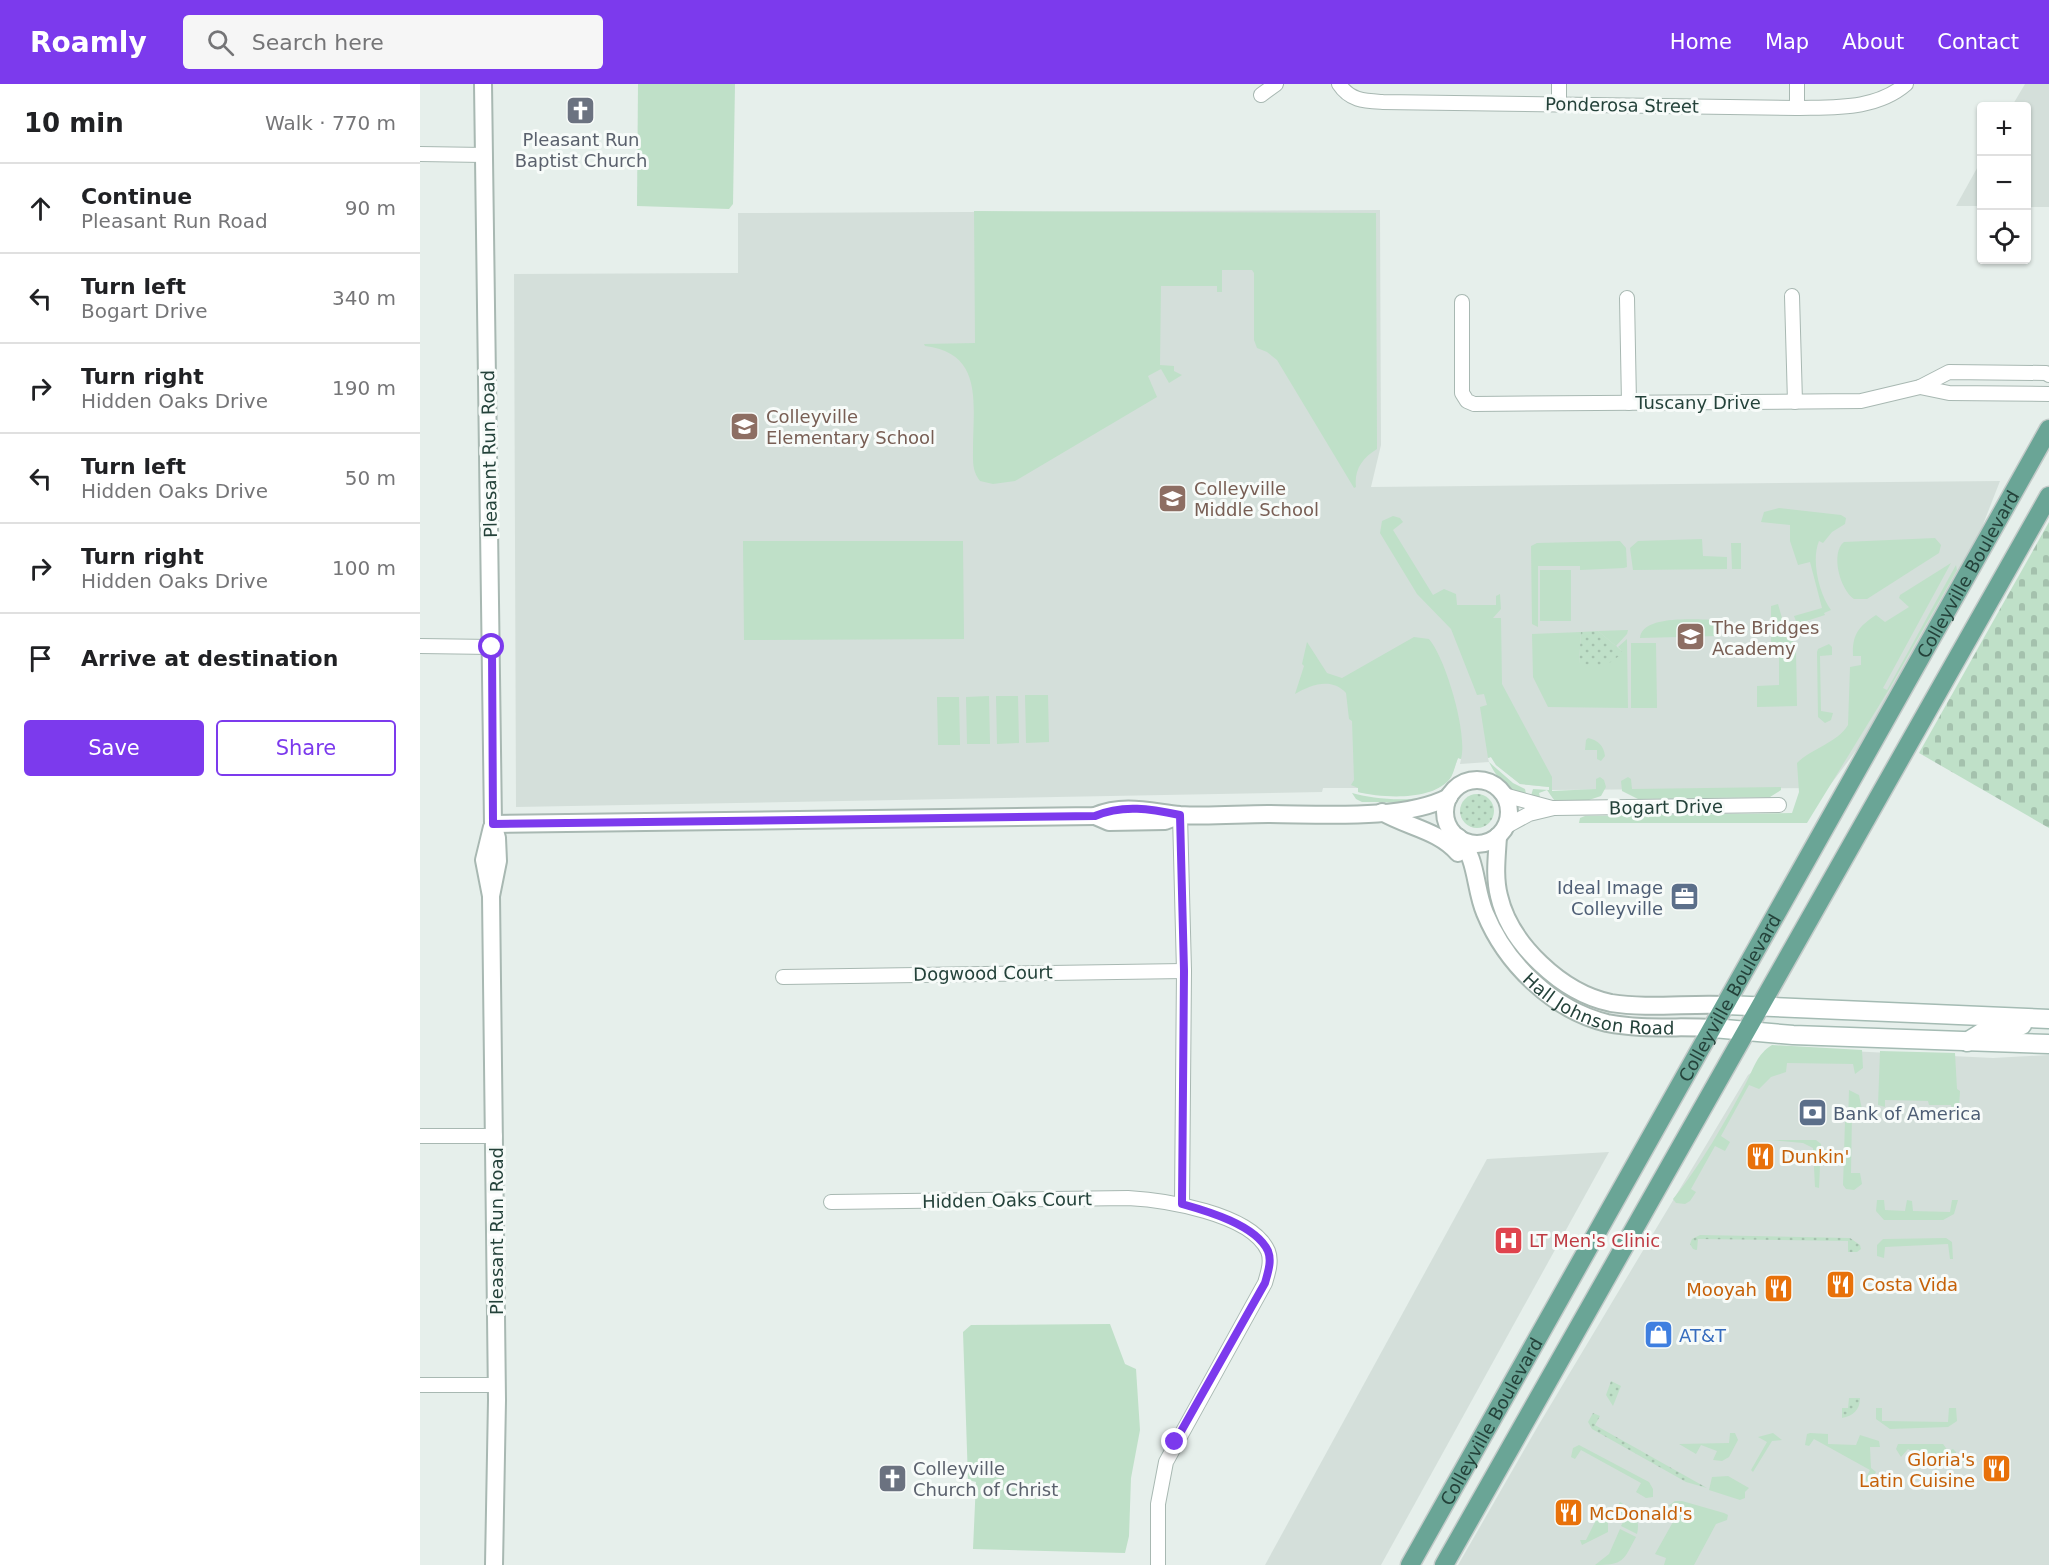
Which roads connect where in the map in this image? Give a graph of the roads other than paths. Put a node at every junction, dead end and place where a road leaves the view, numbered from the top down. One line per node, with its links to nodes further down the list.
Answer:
1 (483, 84): 11 (street, Pleasant Run Road)
2 (1276, 84): 7 (street)
3 (1339, 84): 8 (street, Ponderosa Street)
4 (1559, 84): 8 (street)
5 (1797, 84): 9 (street)
6 (1906, 84): 9 (street, Ponderosa Street)
7 (1261, 95)
8 (1559, 104): 9 (street, Ponderosa Street)
9 (1797, 108)
10 (420, 154): 11 (street)
11 (484, 155): 25 (street, Pleasant Run Road)
12 (1792, 296): 20 (street)
13 (1626, 298): 21 (street)
14 (1462, 302): 21 (street, Tuscany Drive)
15 (1988, 372): 16 (street, Tuscany Drive); 17 (street, Tuscany Drive); 18 (street)
16 (2049, 375)
17 (1920, 387): 18 (street, Tuscany Drive); 20 (street, Tuscany Drive)
18 (1989, 394): 19 (street, Tuscany Drive)
19 (2049, 394)
20 (1795, 402): 21 (street, Tuscany Drive)
21 (1629, 403)
22 (2049, 429): 42 (main road, Colleyville Boulevard)
23 (2049, 496): 43 (main road, Colleyville Boulevard)
24 (420, 646): 25 (street)
25 (492, 647): 32 (street, Pleasant Run Road)
26 (1504, 795): 27 (street); 29 (street, Bogart Drive); 34 (street)
27 (1449, 797): 30 (street); 33 (street)
28 (1779, 806): 29 (street, Bogart Drive)
29 (1554, 808): 34 (street, Bogart Drive)
30 (1382, 812): 31 (street); 33 (street); 35 (street)
31 (1180, 815): 32 (street); 38 (street)
32 (493, 824): 50 (street, Pleasant Run Road)
33 (1453, 832): 34 (street); 35 (street, Hall Johnson Road)
34 (1502, 832): 36 (street, Hall Johnson Road)
35 (1476, 889): 37 (street, Hall Johnson Road)
36 (1510, 922): 37 (street); 40 (street, Hall Johnson Road)
37 (1492, 930): 41 (street, Hall Johnson Road)
38 (1184, 971): 39 (street, Dogwood Court); 52 (street)
39 (783, 977)
40 (1574, 988): 41 (street); 42 (street, Hall Johnson Road)
41 (1557, 999): 45 (street, Hall Johnson Road)
42 (1726, 1005): 43 (main road, Hall Johnson Road); 45 (main road, Colleyville Boulevard)
43 (1761, 1006): 44 (main road, Hall Johnson Road); 46 (main road, Colleyville Boulevard)
44 (2040, 1019): 47 (main road)
45 (1713, 1028): 46 (main road, Hall Johnson Road); 57 (main road, Colleyville Boulevard)
46 (1746, 1032): 47 (main road, Hall Johnson Road); 58 (main road, Colleyville Boulevard)
47 (1966, 1042): 48 (main road, Hall Johnson Road)
48 (2049, 1044)
49 (420, 1136): 50 (street)
50 (495, 1136): 54 (street, Pleasant Run Road)
51 (831, 1202): 52 (street, Hidden Oaks Court)
52 (1182, 1204): 56 (street, Hidden Oaks Court)
53 (420, 1385): 54 (street)
54 (496, 1385): 55 (street, Pleasant Run Road)
55 (494, 1565)
56 (1158, 1565)
57 (1410, 1565)
58 (1444, 1565)

